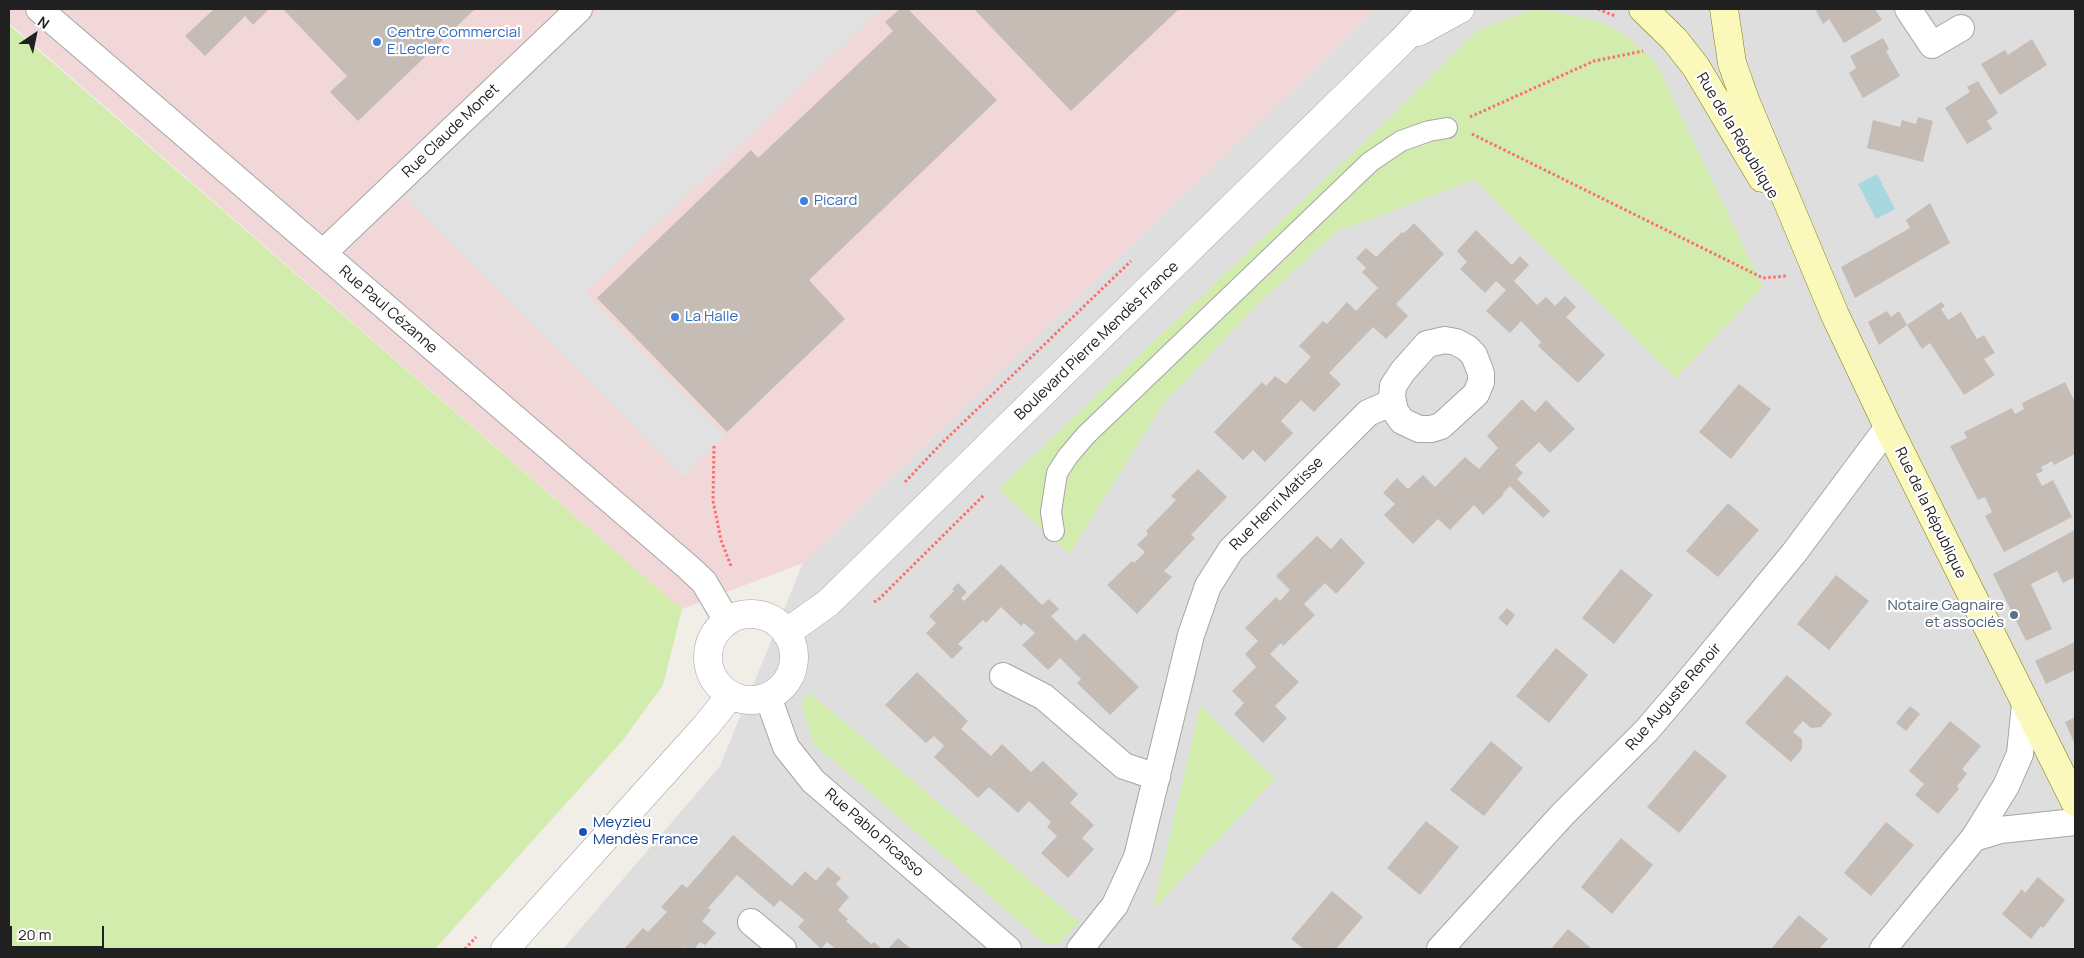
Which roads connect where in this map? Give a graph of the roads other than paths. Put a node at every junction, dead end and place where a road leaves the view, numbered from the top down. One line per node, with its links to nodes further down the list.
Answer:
1 (39, 9): 11 (street, Rue Paul Cézanne)
2 (579, 9): 11 (street, Rue Claude Monet)
3 (1432, 9): 9 (street, Boulevard Pierre Mendès France)
4 (1460, 9): 9 (street, Boulevard Pierre Mendès France)
5 (1643, 9): 12 (main road, Rue de la République)
6 (1724, 9): 12 (main road, Rue de la République)
7 (1908, 9): 8 (street)
8 (1961, 28)
9 (1402, 41): 17 (street, Boulevard Pierre Mendès France)
10 (1447, 128): 15 (street)
11 (322, 253): 16 (street, Rue Paul Cézanne)
12 (1819, 274): 14 (main road, Rue de la République)
13 (1393, 402): 22 (street, Rue Henri Matisse)
14 (1888, 427): 21 (main road, Rue de la République); 31 (street, Rue Auguste Renoir)
15 (1054, 531)
16 (727, 621): 17 (street); 19 (street)
17 (786, 633): 20 (street)
18 (1003, 676): 22 (street)
19 (730, 696): 20 (street); 27 (street)
20 (768, 697): 29 (street, Rue Pablo Picasso)
21 (2025, 704): 23 (main road, Rue de la République); 25 (street)
22 (1157, 777): 30 (street, Rue Henri Matisse)
23 (2075, 802)
24 (2075, 822): 25 (street)
25 (1974, 838): 32 (street)
26 (751, 922): 28 (street)
27 (505, 949)
28 (783, 949)
29 (1008, 949)
30 (1080, 949)
31 (1440, 949)
32 (1883, 949)

